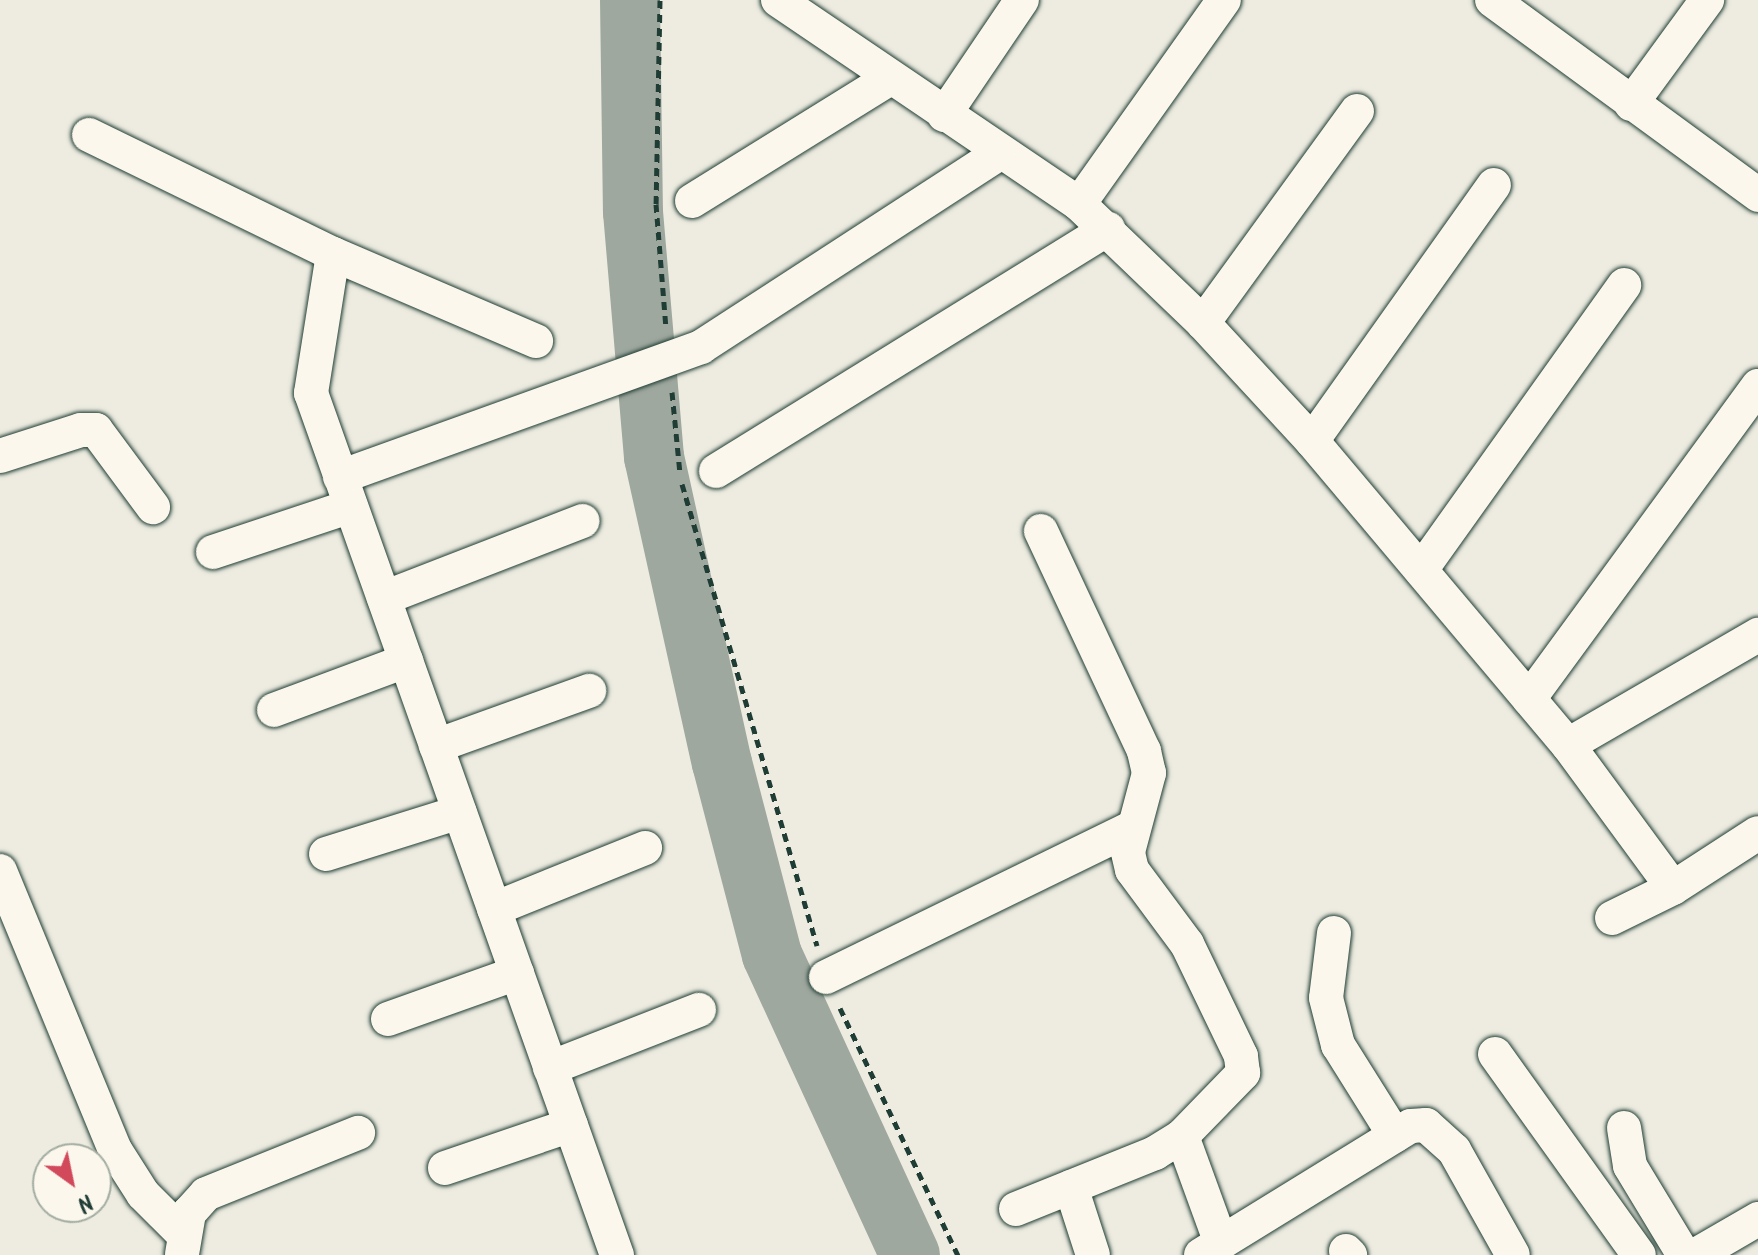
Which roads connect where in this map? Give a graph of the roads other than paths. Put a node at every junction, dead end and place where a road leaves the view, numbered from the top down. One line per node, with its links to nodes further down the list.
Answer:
1 (778, 0): 6 (street)
2 (1022, 0): 10 (street)
3 (1224, 0): 16 (street)
4 (1492, 0): 8 (street)
5 (1707, 0): 8 (street)
6 (818, 11): 7 (street)
7 (889, 79): 10 (street); 15 (street)
8 (1631, 104): 14 (street)
9 (1357, 111): 20 (street)
10 (944, 115): 12 (street)
11 (89, 135): 18 (street)
12 (998, 154): 16 (street); 26 (street)
13 (1494, 185): 23 (street)
14 (1758, 195)
15 (692, 201)
16 (1079, 204): 17 (street)
17 (1108, 229): 20 (street); 25 (street)
18 (333, 254): 21 (street); 26 (street)
19 (1624, 285): 31 (street)
20 (1203, 323): 23 (street)
21 (536, 341)
22 (1758, 386): 36 (street)
23 (1312, 441): 31 (street)
24 (0, 456): 27 (street)
25 (716, 471)
26 (345, 491): 30 (street); 32 (street)
27 (153, 507)
28 (583, 521): 32 (street)
29 (1041, 531): 41 (street)
30 (213, 552)
31 (1421, 570): 36 (street)
32 (384, 598): 34 (street)
33 (1758, 635): 38 (street)
34 (406, 661): 37 (street); 39 (street)
35 (589, 691): 39 (street)
36 (1529, 699): 38 (street)
37 (274, 710)
38 (1568, 745): 46 (street)
39 (436, 746): 40 (street)
40 (460, 812): 44 (street); 47 (street)
41 (1133, 827): 51 (street); 59 (street)
42 (1758, 833): 46 (street)
43 (645, 848): 47 (street)
44 (326, 854)
45 (0, 871): 65 (street)
46 (1673, 888): 48 (street)
47 (494, 909): 50 (street)
48 (1612, 918)
49 (1334, 933): 60 (street)
50 (517, 973): 53 (street); 55 (street)
51 (826, 977)
52 (699, 1010): 55 (street)
53 (388, 1019)
54 (1495, 1054): 70 (street)
55 (550, 1068): 56 (street)
56 (571, 1125): 61 (street); 67 (street)
57 (1624, 1128): 71 (street)
58 (358, 1133): 65 (street)
59 (1182, 1136): 62 (street); 66 (street)
60 (1395, 1136): 66 (street); 69 (street)
61 (445, 1168)
62 (1071, 1187): 63 (street); 68 (street)
63 (1016, 1209)
64 (1758, 1219): 72 (street)
65 (182, 1245)
66 (1211, 1249)
67 (617, 1255)
68 (1093, 1255)
69 (1513, 1255)
70 (1639, 1255)
71 (1684, 1255)
72 (1696, 1255)

